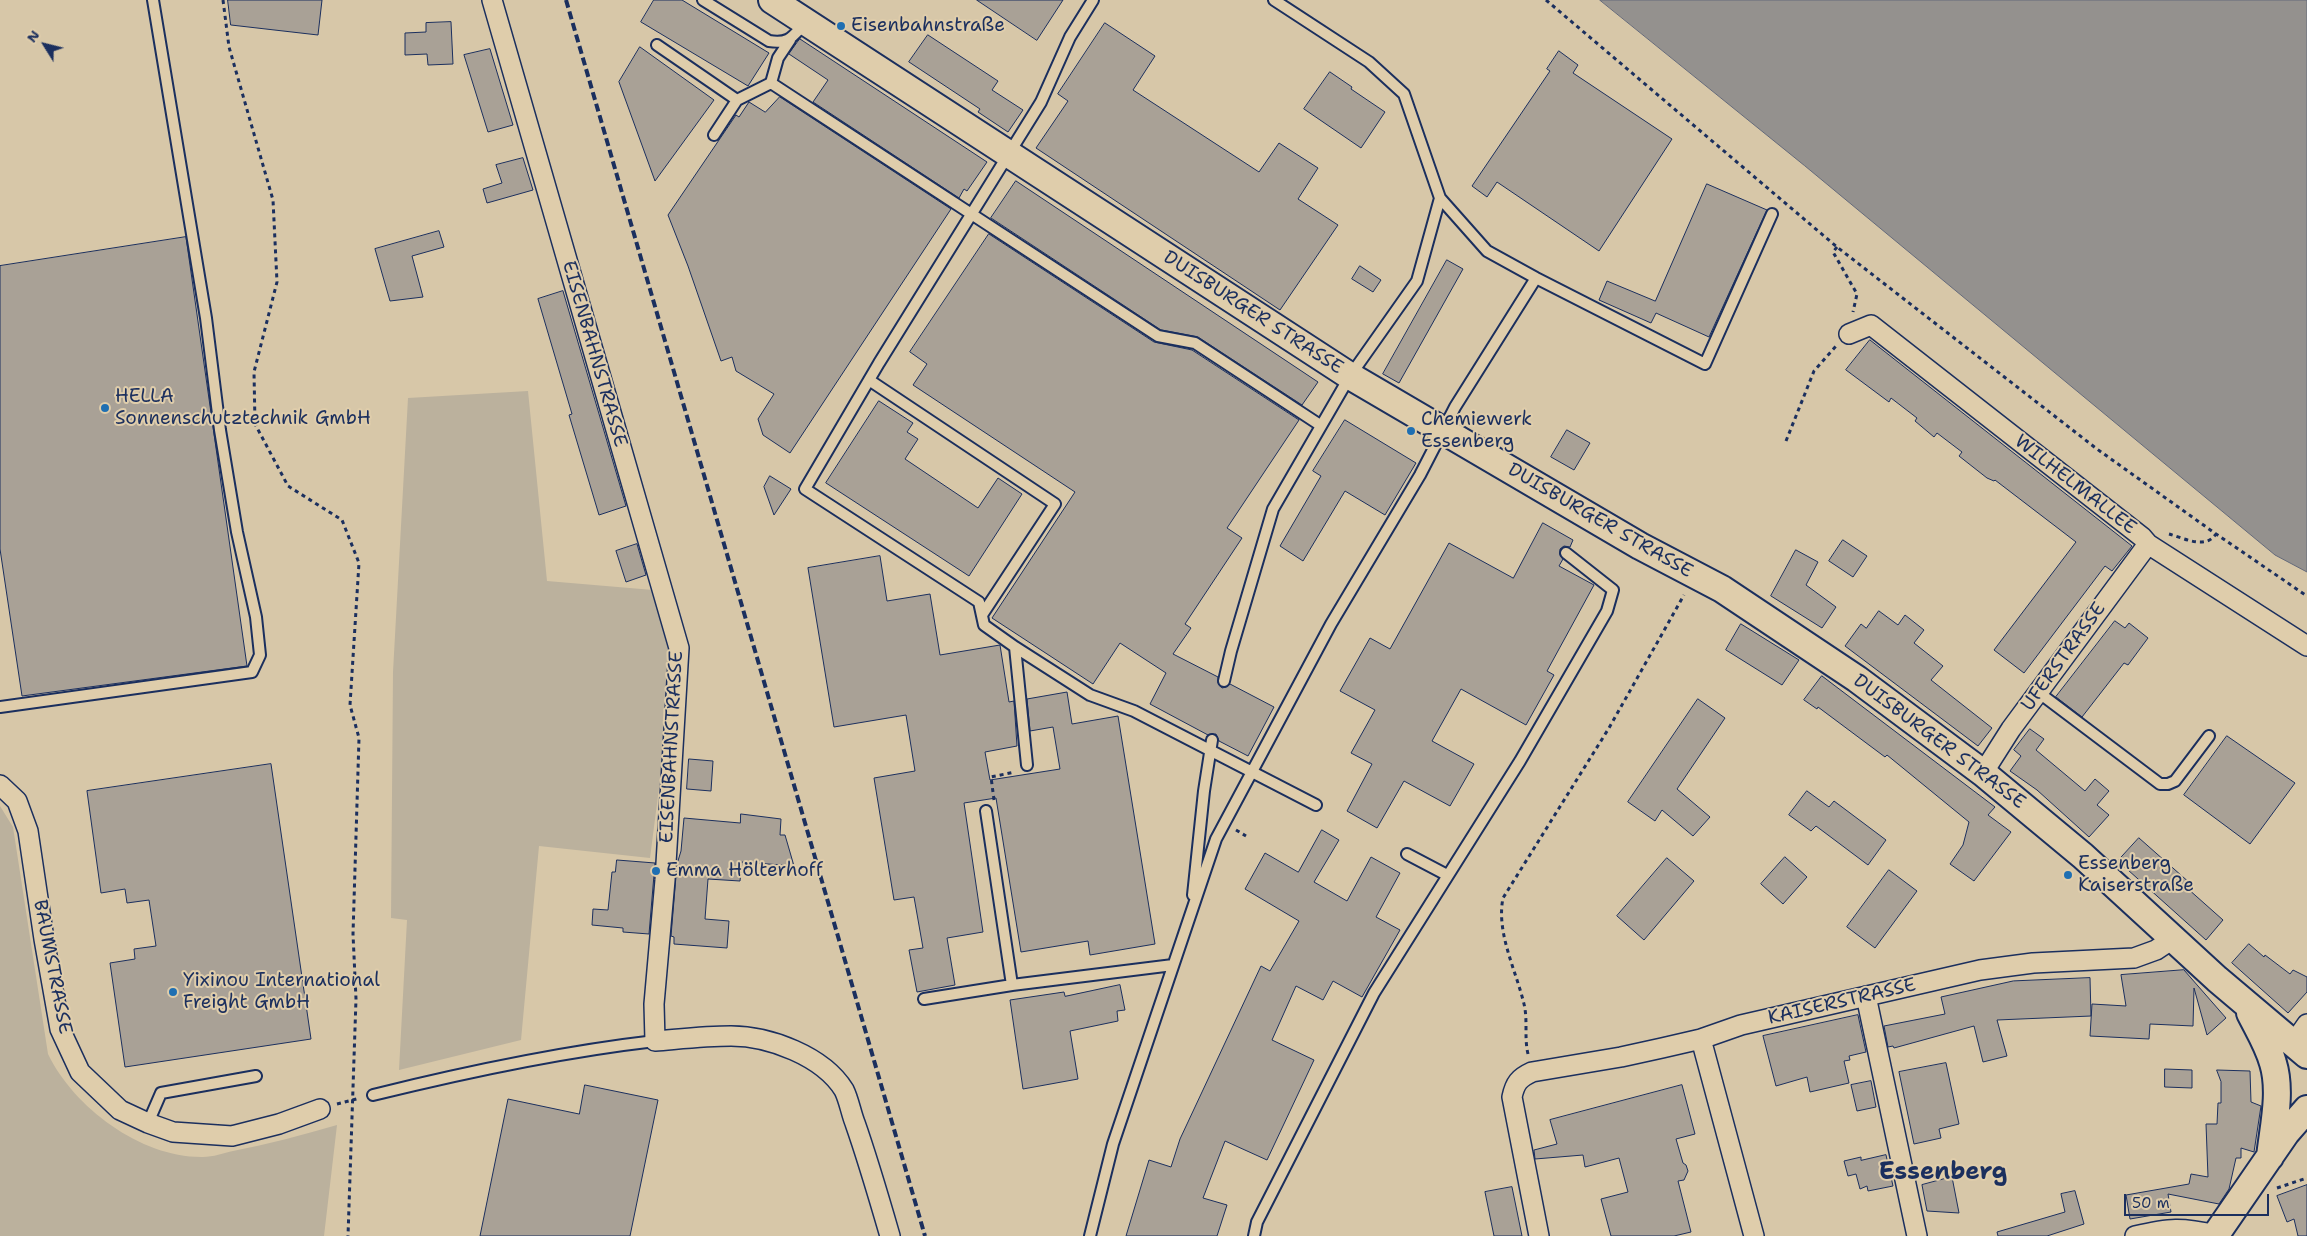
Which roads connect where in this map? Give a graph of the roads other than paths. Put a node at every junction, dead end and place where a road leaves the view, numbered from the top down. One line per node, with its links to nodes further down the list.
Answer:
1 (153, 0): 29 (lane)
2 (492, 0): 49 (street, EISENBAHNSTRASSE)
3 (703, 0): 7 (lane)
4 (772, 0): 7 (main road, DUISBURGER STRASSE)
5 (1093, 0): 12 (lane)
6 (1274, 0): 13 (lane)
7 (798, 30): 9 (lane); 12 (main road, DUISBURGER STRASSE)
8 (657, 45): 10 (lane)
9 (771, 83): 10 (lane); 14 (lane)
10 (737, 100): 11 (lane)
11 (714, 135)
12 (1008, 153): 14 (lane); 18 (main road, DUISBURGER STRASSE)
13 (1440, 198): 16 (lane); 18 (lane)
14 (970, 214): 19 (lane); 20 (lane)
15 (1772, 214): 16 (lane)
16 (1536, 278): 21 (lane)
17 (1849, 334): 22 (street, WILHELMALLEE)
18 (1350, 376): 20 (lane); 21 (main road, DUISBURGER STRASSE)
19 (869, 380): 24 (lane); 24 (lane)
20 (1320, 425): 27 (lane)
21 (1443, 431): 34 (lane); 35 (main road, DUISBURGER STRASSE)
22 (2148, 544): 25 (street, WILHELMALLEE); 28 (street, UFERSTRASSE)
23 (1566, 553): 40 (lane)
24 (982, 615): 26 (lane)
25 (2307, 646)
26 (1015, 647): 32 (lane); 33 (lane)
27 (1224, 681)
28 (2038, 692): 30 (lane); 35 (street, UFERSTRASSE)
29 (0, 707)
30 (2209, 736)
31 (1212, 740): 32 (lane)
32 (1210, 751): 34 (lane); 41 (lane)
33 (1027, 765)
34 (1252, 771): 37 (lane); 41 (lane)
35 (1982, 773): 42 (main road, DUISBURGER STRASSE)
36 (0, 785): 55 (street, BAUMSTRASSE)
37 (1316, 805)
38 (986, 811): 44 (lane)
39 (1407, 854): 40 (lane)
40 (1447, 875): 60 (lane)
41 (1191, 914): 43 (lane)
42 (2174, 938): 45 (street, KAISERSTRASSE); 47 (main road, DUISBURGER STRASSE)
43 (1173, 965): 44 (lane); 59 (lane)
44 (1012, 985): 46 (lane)
45 (1866, 996): 48 (street, KAISERSTRASSE); 63 (street)
46 (924, 999)
47 (2244, 1001): 50 (main road, DUISBURGER STRASSE); 56 (main road)
48 (1701, 1039): 61 (street, KAISERSTRASSE); 62 (street)
49 (655, 1041): 52 (lane); 58 (street)
50 (2302, 1041)
51 (256, 1076): 55 (lane)
52 (373, 1095)
53 (2307, 1108): 56 (main road)
54 (320, 1109): 55 (street, BAUMSTRASSE)
55 (148, 1123)
56 (2270, 1157): 57 (main road)
57 (2219, 1230): 64 (street)
58 (890, 1236)
59 (1090, 1236)
60 (1254, 1236)
61 (1539, 1236)
62 (1754, 1236)
63 (1916, 1236)
64 (2135, 1236)

